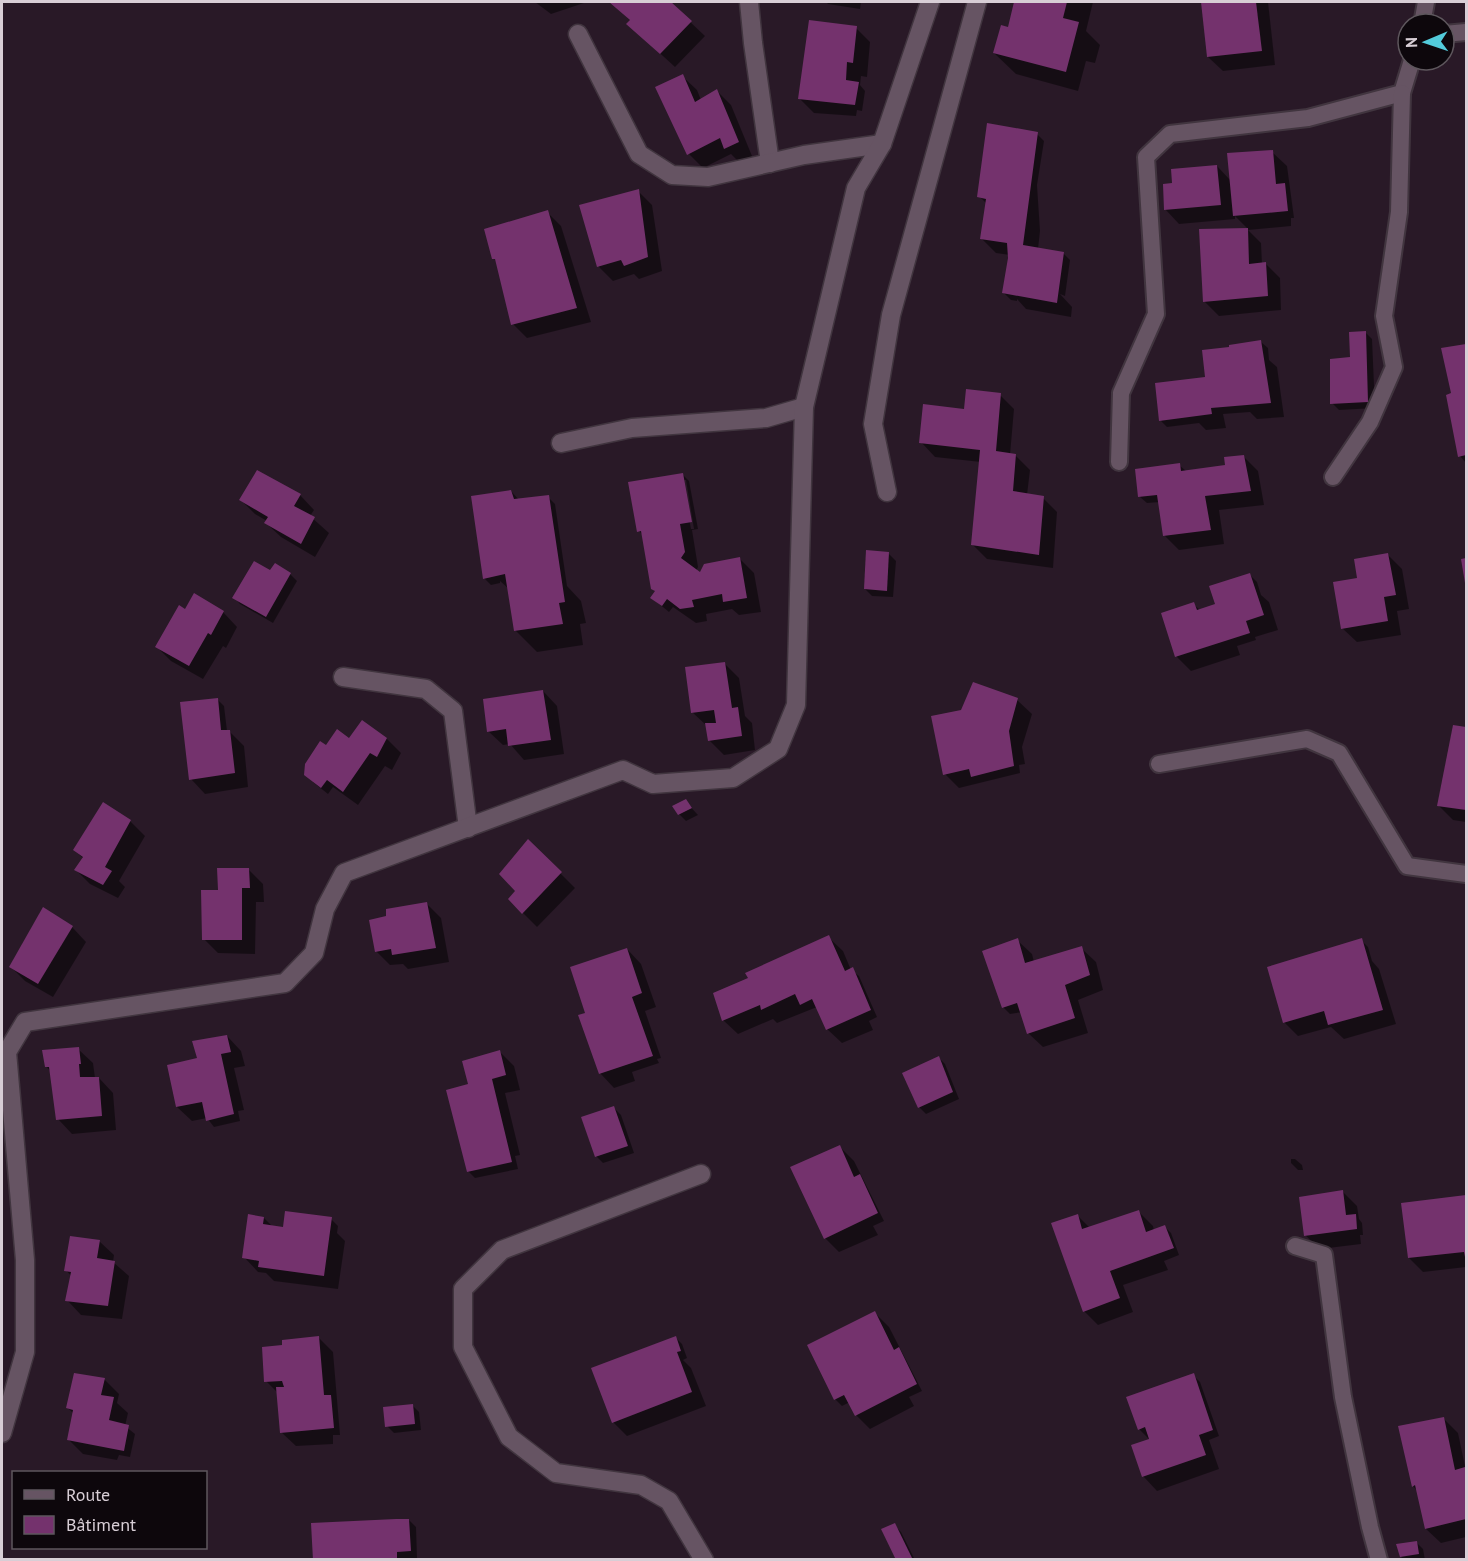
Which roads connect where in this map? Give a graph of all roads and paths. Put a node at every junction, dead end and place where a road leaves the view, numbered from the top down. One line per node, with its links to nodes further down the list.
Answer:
1 (749, 2): 8 (street)
2 (930, 2): 7 (street)
3 (977, 2): 13 (street)
4 (578, 34): 8 (street)
5 (1408, 72): 6 (lane)
6 (1402, 93): 11 (lane); 12 (lane)
7 (882, 144): 8 (street); 9 (street)
8 (770, 163)
9 (804, 407): 10 (street); 16 (street)
10 (561, 443)
11 (1119, 462)
12 (1333, 477)
13 (887, 492)
14 (343, 678): 16 (street)
15 (1159, 764): 17 (lane)
16 (468, 828): 20 (street)
17 (1467, 874)
18 (701, 1174): 21 (street)
19 (1295, 1246): 22 (lane)
20 (2, 1433)
21 (704, 1560)
22 (1379, 1560)

